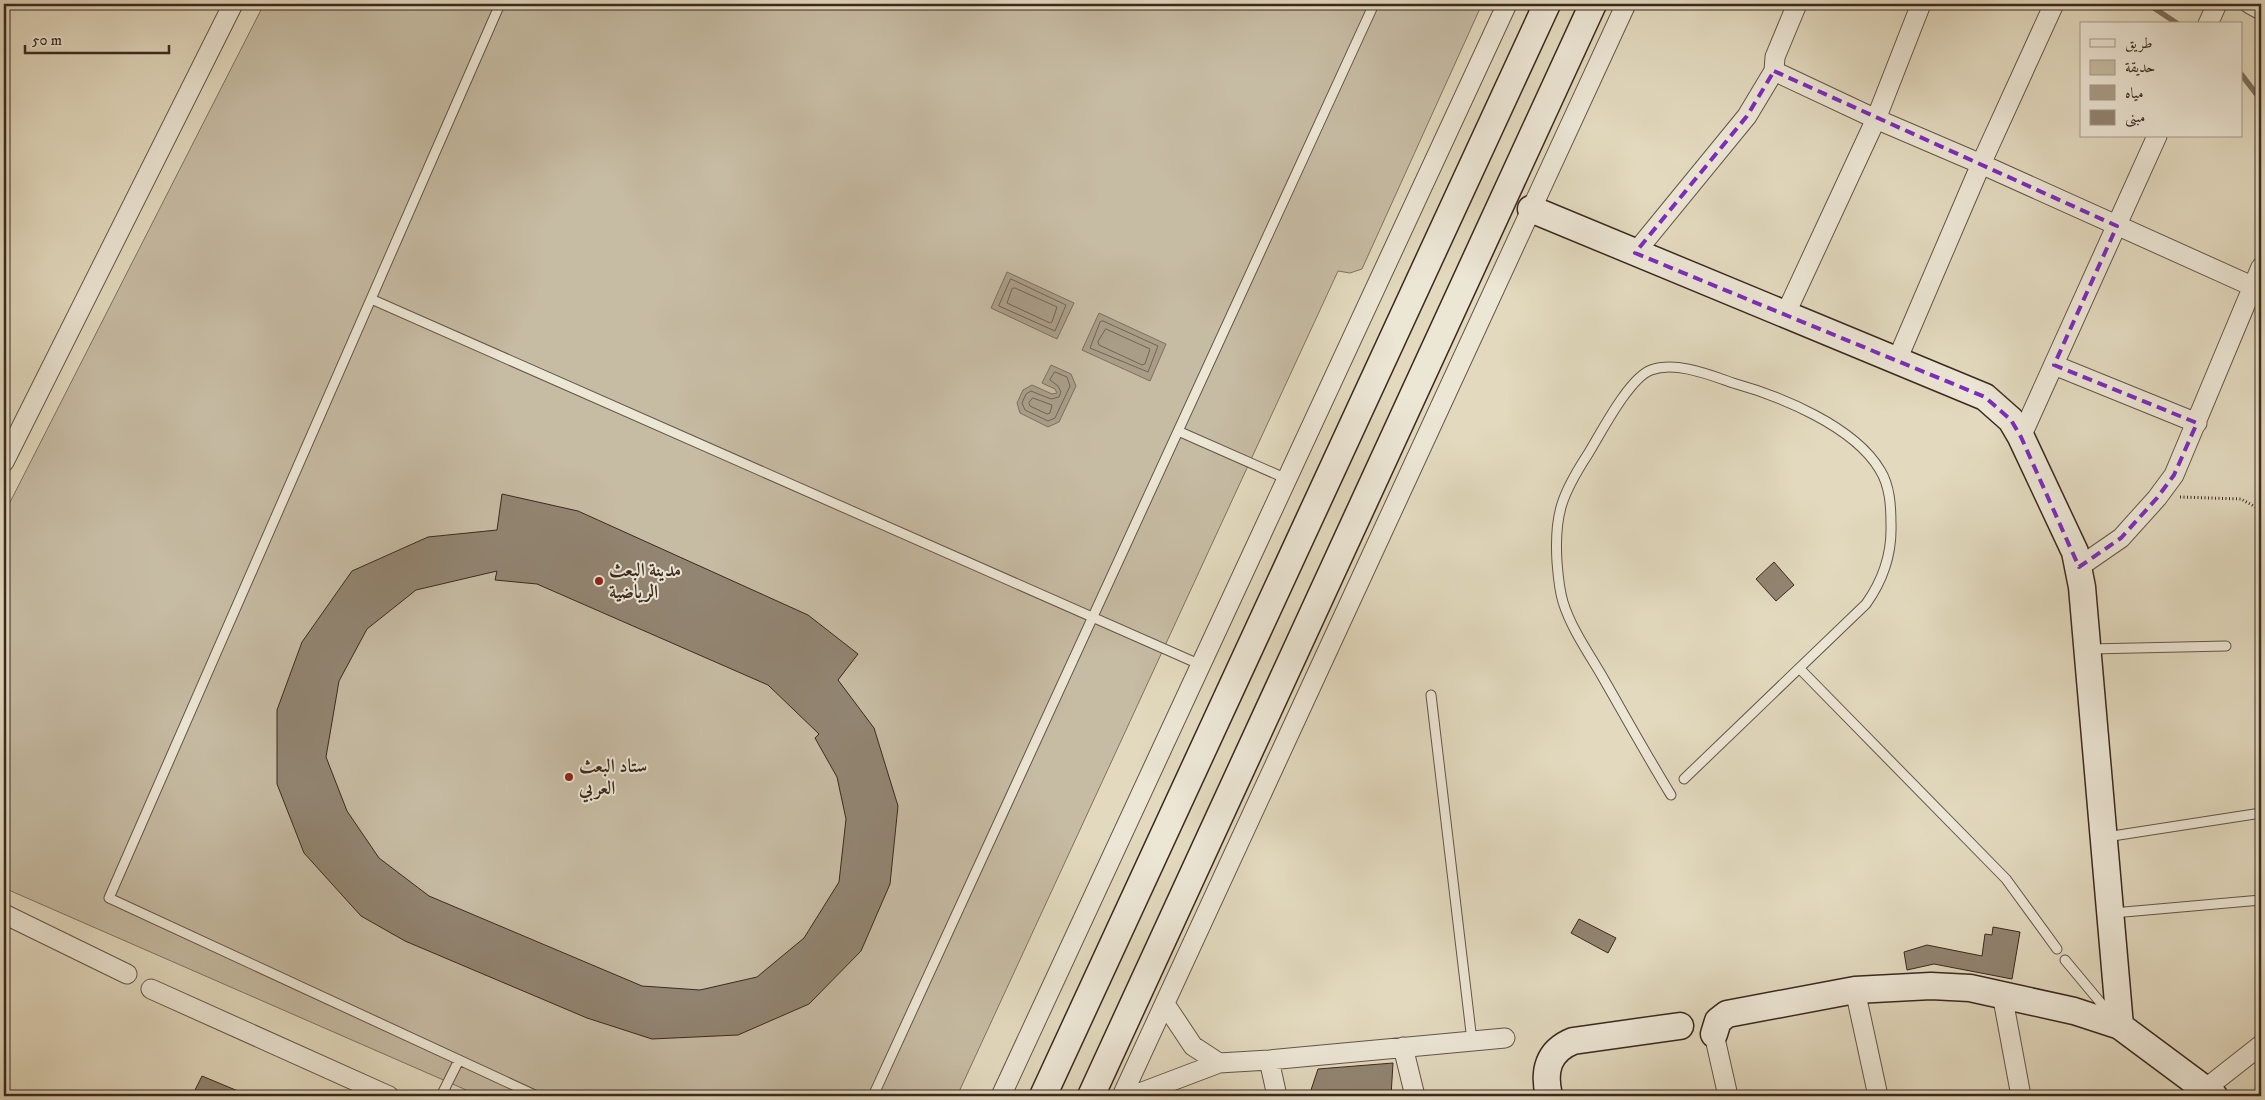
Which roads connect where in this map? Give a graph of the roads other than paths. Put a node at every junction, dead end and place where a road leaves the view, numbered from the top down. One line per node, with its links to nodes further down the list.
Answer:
1 (233, 4): 31 (street)
2 (500, 4): 24 (lane)
3 (1374, 4): 29 (lane)
4 (1507, 4): 32 (street)
5 (1547, 4): 70 (main road)
6 (1593, 4): 71 (main road)
7 (1626, 4): 19 (street)
8 (1797, 4): 15 (street)
9 (1921, 4): 16 (street)
10 (2054, 4): 18 (street)
11 (2217, 4): 14 (street)
12 (2250, 4): 13 (street)
13 (2261, 10)
14 (2209, 22)
15 (1774, 71): 16 (street); 21 (street)
16 (1876, 119): 18 (street); 25 (street)
17 (2156, 138): 20 (street)
18 (1981, 164): 20 (street); 26 (street)
19 (1531, 209): 21 (main road); 53 (street)
20 (2117, 226): 23 (street); 27 (street)
21 (1635, 253): 25 (main road)
22 (2261, 267): 23 (street)
23 (2254, 287): 28 (street)
24 (371, 299): 34 (lane); 61 (lane)
25 (1785, 316): 26 (main road)
26 (1897, 360): 30 (main road)
27 (2054, 365): 28 (street); 30 (street)
28 (2197, 423): 33 (street)
29 (1178, 431): 32 (lane); 34 (lane)
30 (2021, 438): 33 (main road)
31 (4, 462)
32 (1287, 479): 37 (street)
33 (2079, 568): 36 (main road)
34 (1093, 616): 37 (lane); 68 (lane)
35 (2226, 646): 36 (lane)
36 (2087, 649): 43 (main road)
37 (1201, 665): 69 (street)
38 (1800, 669): 40 (lane); 41 (lane); 47 (lane)
39 (1430, 695): 58 (lane)
40 (1684, 779)
41 (1671, 795)
42 (2261, 813): 43 (lane)
43 (2103, 837): 45 (main road)
44 (2261, 900): 45 (lane)
45 (2110, 913): 55 (main road)
46 (4, 914): 49 (street)
47 (2057, 949)
48 (2065, 960): 55 (lane)
49 (127, 974)
50 (150, 989): 65 (street)
51 (1855, 990): 52 (main road); 56 (main road); 78 (street)
52 (2002, 994): 55 (main road); 79 (street)
53 (1165, 1004): 63 (street); 72 (street)
54 (1680, 1026): 76 (main road)
55 (2120, 1026): 64 (main road)
56 (1714, 1034): 77 (street)
57 (1505, 1038): 58 (street)
58 (1472, 1041): 60 (street)
59 (2261, 1045): 64 (street)
60 (1403, 1047): 62 (street); 75 (street)
61 (459, 1060): 66 (lane); 67 (lane)
62 (1269, 1060): 63 (street); 74 (street)
63 (1219, 1063): 73 (street)
64 (2210, 1093)
65 (389, 1096)
66 (441, 1096)
67 (537, 1096)
68 (873, 1096)
69 (1001, 1096)
70 (1043, 1096)
71 (1091, 1096)
72 (1122, 1096)
73 (1132, 1096)
74 (1277, 1096)
75 (1414, 1096)
76 (1549, 1096)
77 (1728, 1096)
78 (1878, 1096)
79 (2021, 1096)

